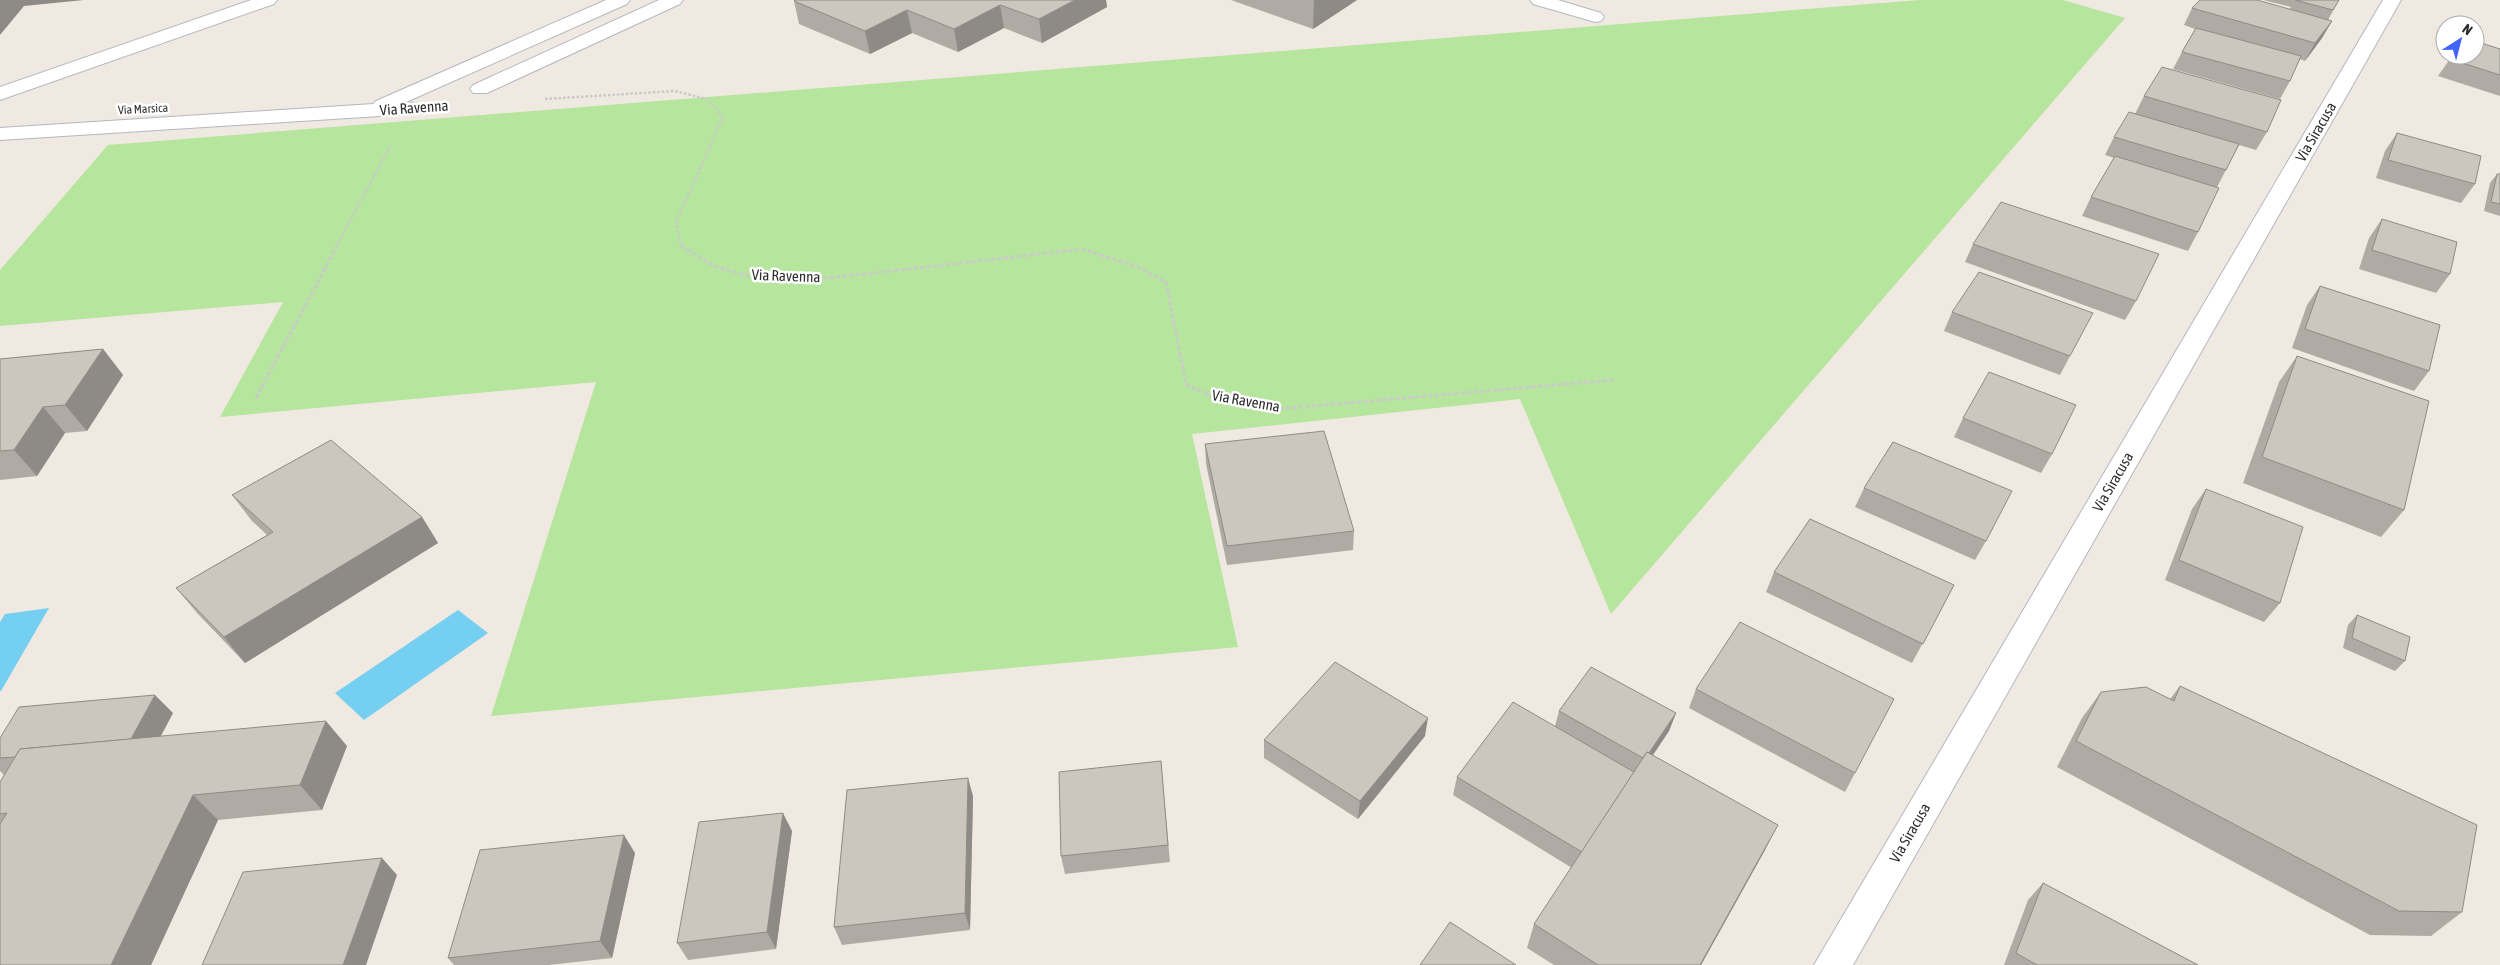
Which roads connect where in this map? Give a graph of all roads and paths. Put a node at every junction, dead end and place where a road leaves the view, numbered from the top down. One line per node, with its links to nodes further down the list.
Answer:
1 (268, 0): 10 (street)
2 (621, 0): 7 (street)
3 (674, 0): 8 (street)
4 (1538, 0): 6 (street)
5 (2392, 0): 19 (street, Via Siracusa)
6 (1595, 17)
7 (519, 45): 8 (street); 14 (street)
8 (547, 58): 9 (street)
9 (480, 89)
10 (0, 94)
11 (286, 100): 15 (street, Via Marsica)
12 (540, 100): 17 (path, Via Ravenna)
13 (411, 108): 14 (street, Via Ravenna); 18 (path)
14 (370, 111): 16 (street, Via Ravenna)
15 (0, 117)
16 (0, 134)
17 (1614, 380)
18 (256, 398)
19 (1833, 965)

